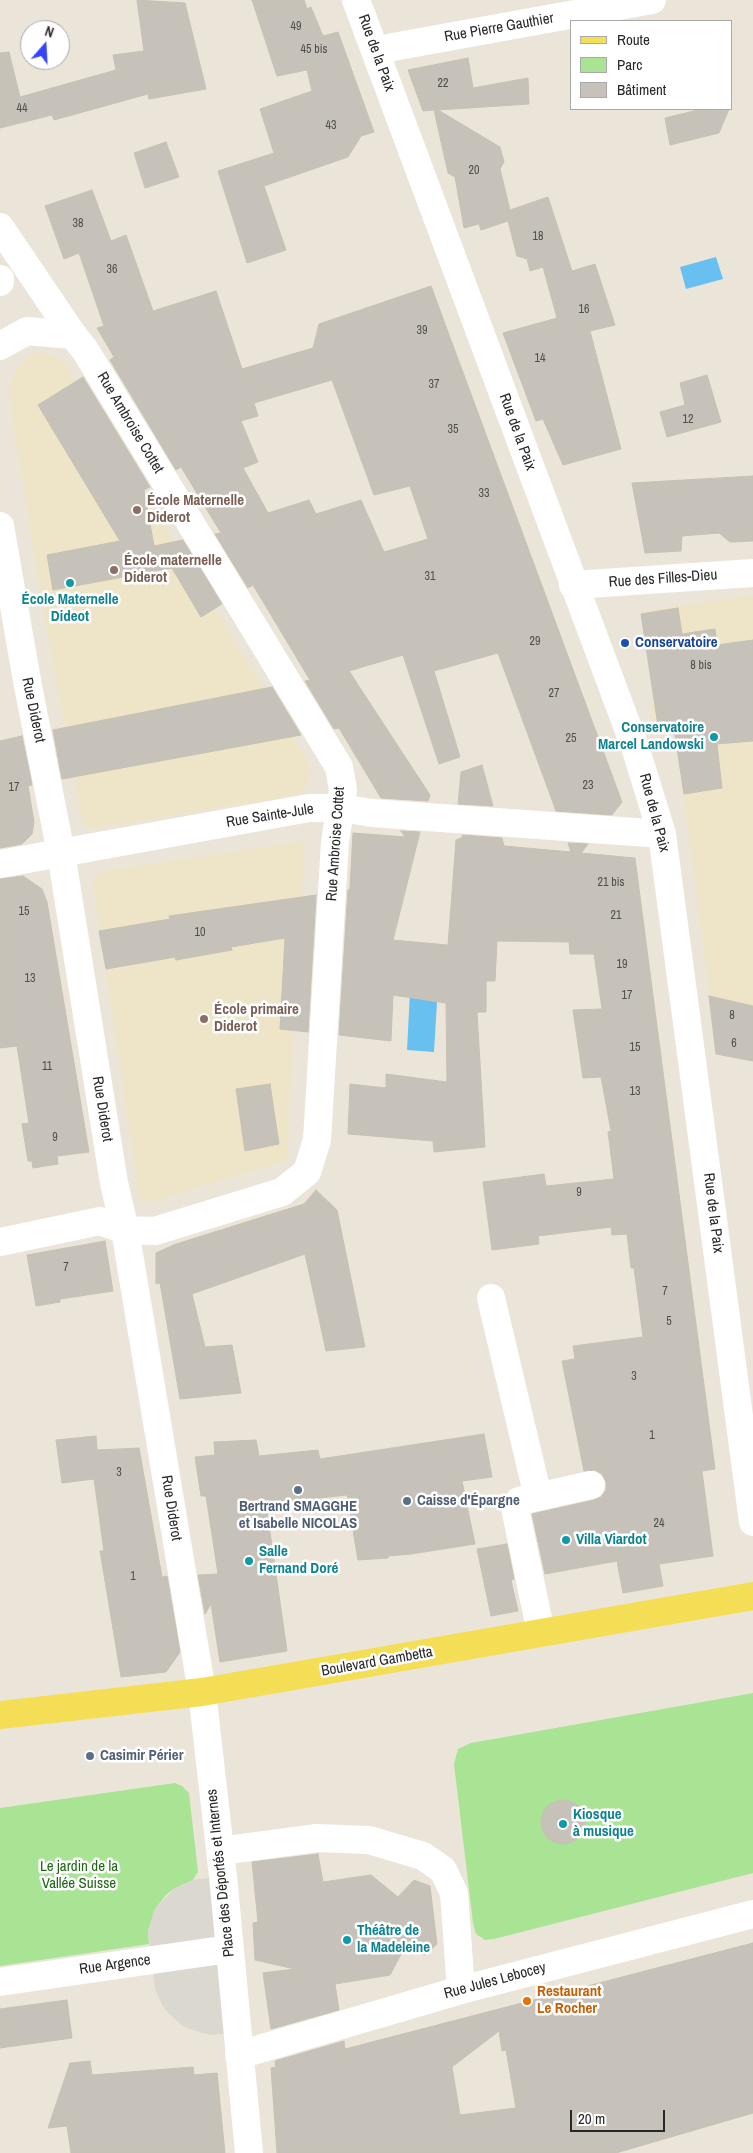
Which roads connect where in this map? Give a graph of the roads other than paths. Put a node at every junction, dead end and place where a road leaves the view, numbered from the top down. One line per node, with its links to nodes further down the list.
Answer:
1 (356, 0): 3 (street, Rue de la Paix)
2 (652, 0): 3 (street, Rue Pierre Gauthier)
3 (376, 52): 9 (street, Rue de la Paix)
4 (0, 227): 5 (street, Rue Ambroise Cottet)
5 (72, 334): 6 (street); 10 (street, Rue Ambroise Cottet)
6 (0, 346)
7 (0, 526): 12 (street, Rue Diderot)
8 (753, 573): 9 (street, Rue des Filles-Dieu)
9 (573, 585): 11 (street, Rue de la Paix)
10 (341, 808): 11 (street, Rue Sainte-Jule); 12 (street, Rue Sainte-Jule); 14 (street, Rue Ambroise Cottet)
11 (662, 834): 19 (street, Rue de la Paix)
12 (61, 854): 13 (street, Rue Sainte-Jule); 14 (street, Rue Diderot)
13 (0, 864)
14 (125, 1230): 15 (street, Rue Ambroise Cottet); 22 (street, Rue Diderot)
15 (0, 1242)
16 (491, 1298): 18 (street)
17 (591, 1485): 18 (street)
18 (538, 1497): 21 (street)
19 (753, 1522)
20 (753, 1596): 21 (main road, Boulevard Gambetta)
21 (541, 1633): 22 (main road, Boulevard Gambetta)
22 (202, 1692): 23 (main road, Boulevard Gambetta); 24 (street, Place des Déportés et Internes)
23 (0, 1715)
24 (220, 1851): 26 (street, Place des Déportés et Internes); 28 (street)
25 (753, 1914): 28 (street, Rue Jules Lebocey)
26 (230, 1949): 27 (street, Rue Argence); 29 (street, Place des Déportés et Internes)
27 (0, 1982)
28 (461, 1990): 29 (street, Rue Jules Lebocey)
29 (239, 2055): 30 (street, Place des Déportés et Internes)
30 (249, 2153)

